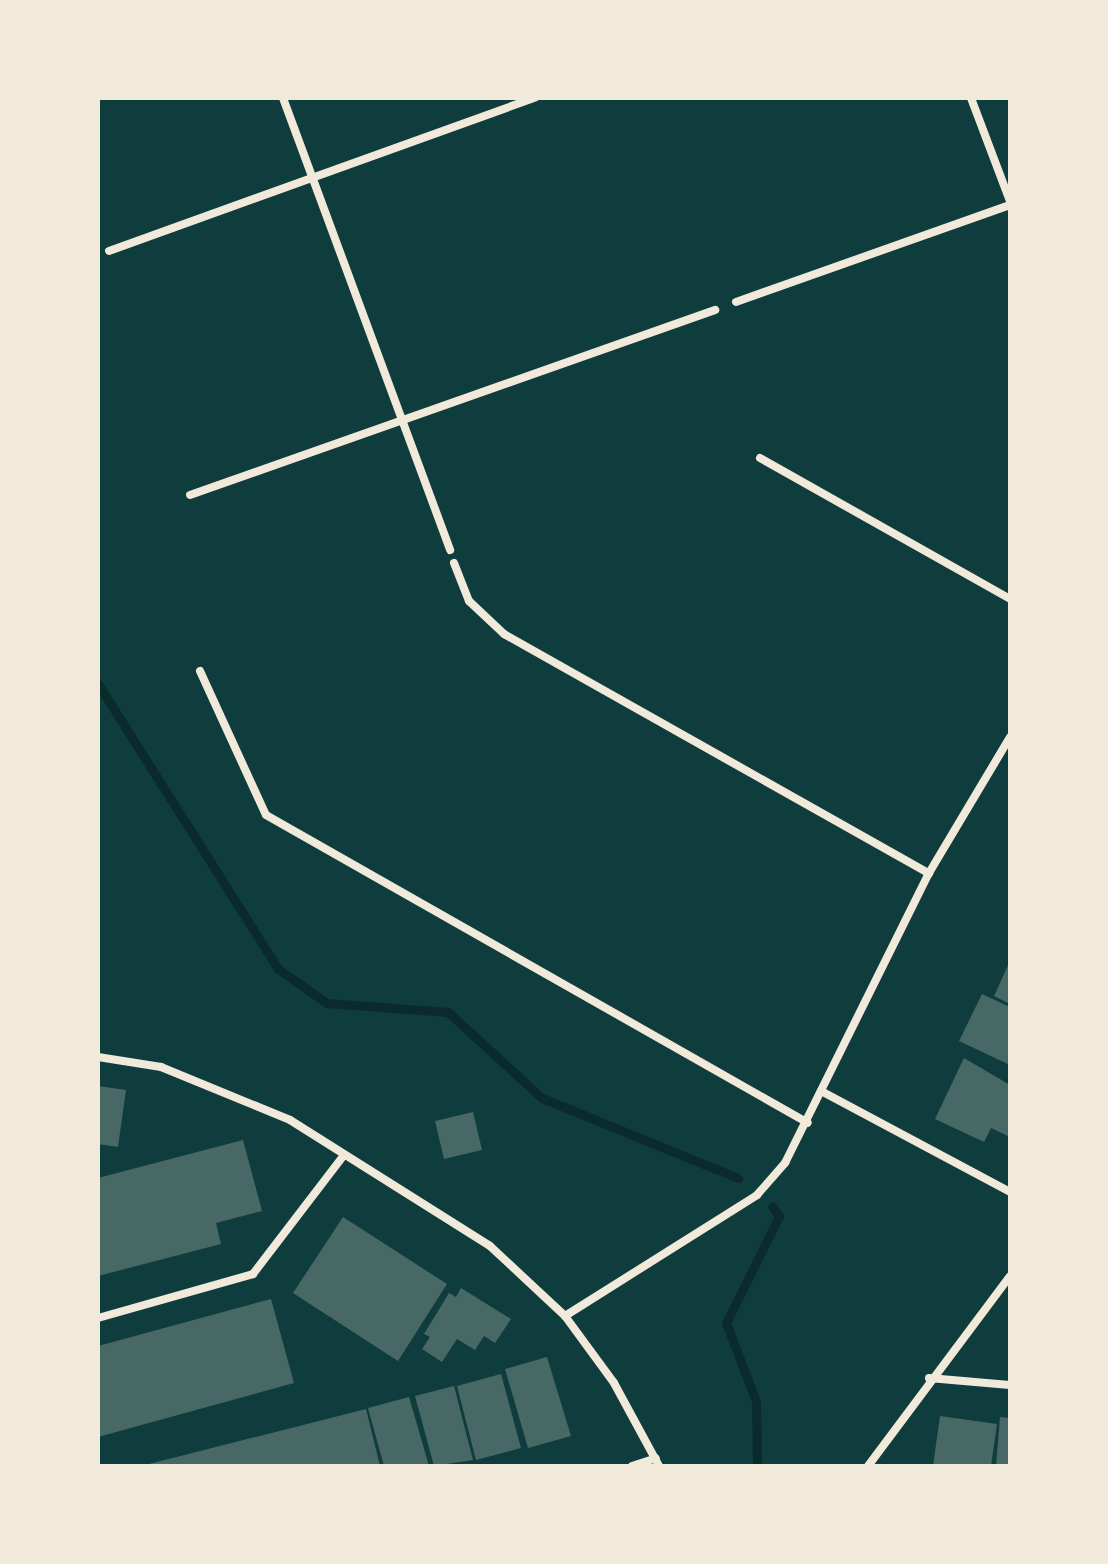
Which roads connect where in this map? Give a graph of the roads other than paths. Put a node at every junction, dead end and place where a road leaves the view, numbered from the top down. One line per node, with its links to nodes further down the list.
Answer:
1 (283, 98): 4 (street)
2 (535, 98): 4 (street)
3 (971, 98): 5 (street)
4 (312, 178): 6 (street); 9 (street)
5 (1010, 203): 7 (street)
6 (109, 251)
7 (736, 302)
8 (715, 310): 9 (street)
9 (402, 421): 11 (street); 12 (street)
10 (760, 458): 14 (street)
11 (190, 495)
12 (450, 550)
13 (454, 563): 17 (street)
14 (1010, 599)
15 (200, 671): 20 (street)
16 (1010, 737): 17 (street)
17 (929, 873): 19 (street)
18 (98, 1057): 21 (street)
19 (821, 1091): 20 (street); 22 (street)
20 (808, 1123): 24 (street)
21 (344, 1155): 24 (street); 25 (street)
22 (1010, 1192)
23 (1010, 1276): 26 (street)
24 (565, 1316): 28 (street)
25 (98, 1318)
26 (929, 1378): 27 (street); 30 (street)
27 (1010, 1385)
28 (657, 1462): 29 (street)
29 (632, 1466)
30 (868, 1466)

